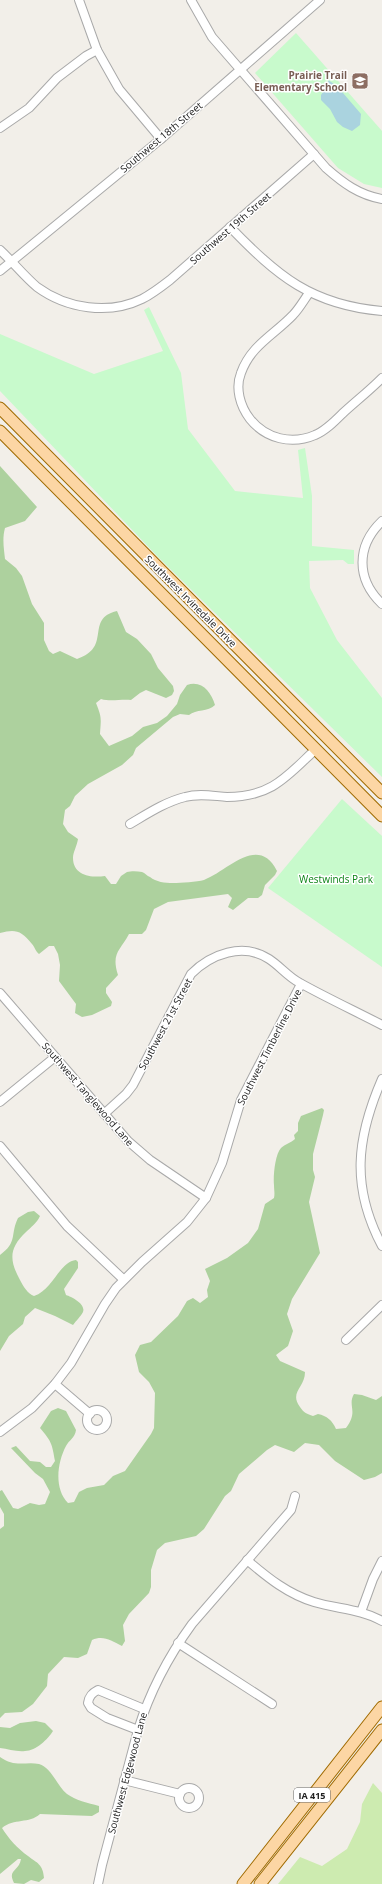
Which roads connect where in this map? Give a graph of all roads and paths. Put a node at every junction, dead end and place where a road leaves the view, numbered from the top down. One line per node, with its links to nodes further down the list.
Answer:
1 (79, 0): 4 (street)
2 (191, 0): 5 (street)
3 (320, 0): 5 (street, Southwest 18th Street)
4 (97, 50): 6 (street); 7 (street)
5 (240, 69): 7 (street, Southwest 18th Street); 8 (street)
6 (0, 128)
7 (161, 139): 12 (street, Southwest 18th Street)
8 (314, 154): 9 (street); 10 (street, Southwest 19th Street)
9 (382, 199)
10 (230, 227): 12 (street, Southwest 19th Street); 14 (street)
11 (0, 250): 12 (street, Southwest 19th Street)
12 (11, 261): 13 (street, Southwest 18th Street)
13 (0, 271)
14 (309, 293): 15 (street); 16 (street)
15 (382, 311)
16 (382, 378)
17 (0, 408): 21 (main road, Southwest Irvinedale Drive)
18 (0, 431): 22 (main road, Southwest Irvinedale Drive)
19 (382, 521): 20 (street)
20 (382, 604)
21 (220, 630): 22 (main road); 24 (main road, Southwest Irvinedale Drive)
22 (209, 641): 23 (main road, Southwest Irvinedale Drive)
23 (316, 749): 25 (main road, Southwest Irvinedale Drive); 26 (street)
24 (382, 793)
25 (382, 816)
26 (130, 824)
27 (301, 984): 29 (street, Southwest 21st Street); 33 (street, Southwest 21st Street); 35 (street, Southwest Timberline Drive)
28 (0, 993): 30 (street, Southwest Tanglewood Lane)
29 (382, 1025)
30 (55, 1057): 32 (street); 33 (street, Southwest Tanglewood Lane)
31 (382, 1079): 36 (street)
32 (0, 1102)
33 (104, 1114): 35 (street, Southwest Tanglewood Lane)
34 (0, 1146): 37 (street)
35 (206, 1198): 37 (street, Southwest Timberline Drive)
36 (382, 1246)
37 (123, 1279): 40 (street, Southwest Timberline Drive)
38 (382, 1305): 39 (street)
39 (346, 1340)
40 (55, 1384): 41 (street); 42 (street, Southwest Timberline Drive)
41 (90, 1414)
42 (0, 1432)
43 (295, 1496): 44 (street, Southwest Edgewood Lane)
44 (247, 1560): 46 (street); 48 (street, Southwest Edgewood Lane)
45 (382, 1561): 46 (street)
46 (361, 1612): 47 (street)
47 (382, 1621)
48 (178, 1643): 49 (street); 51 (street, Southwest Edgewood Lane)
49 (272, 1704)
50 (382, 1707): 57 (main road, IA 415)
51 (144, 1709): 52 (street, Southwest Edgewood Lane); 52 (street)
52 (138, 1730): 54 (street, Southwest Edgewood Lane)
53 (382, 1730): 58 (main road, IA 415)
54 (124, 1780): 55 (street); 56 (street, Southwest Edgewood Lane)
55 (180, 1794)
56 (98, 1884)
57 (243, 1884)
58 (260, 1884)

